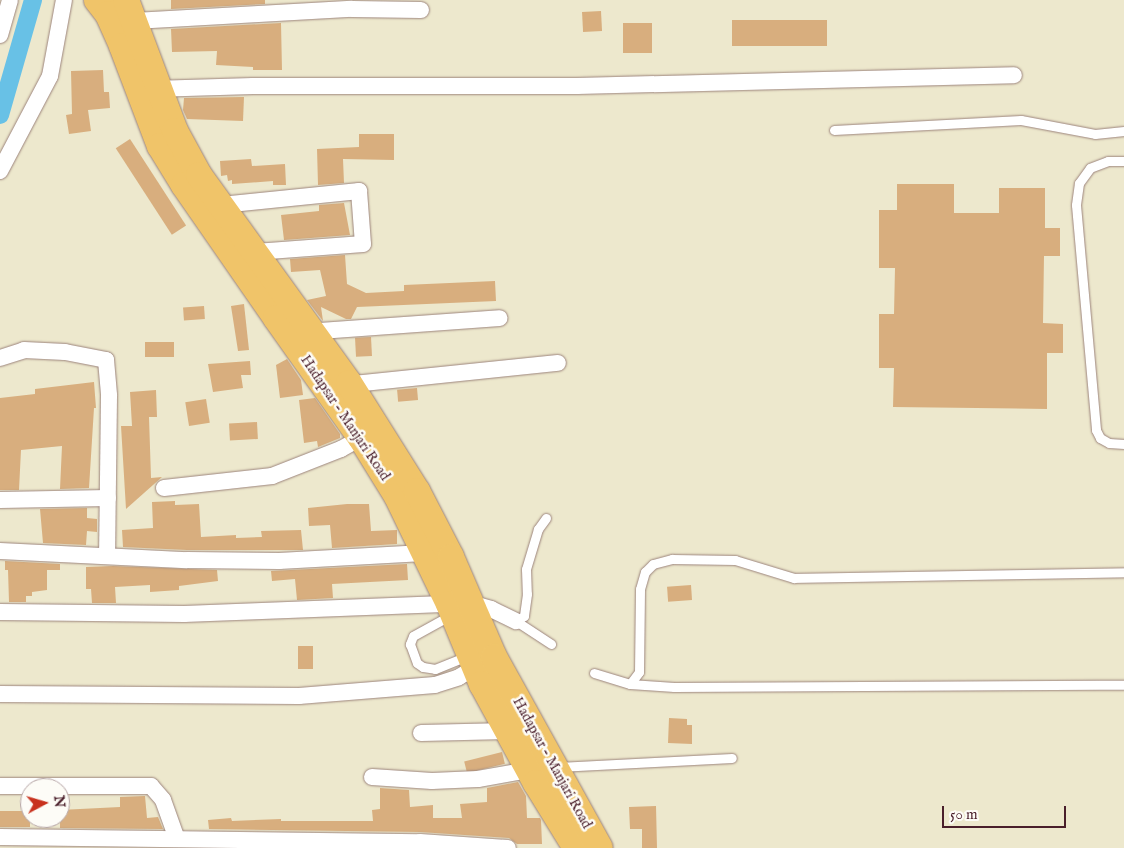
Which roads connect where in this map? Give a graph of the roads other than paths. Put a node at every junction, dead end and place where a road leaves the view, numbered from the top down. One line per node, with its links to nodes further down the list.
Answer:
1 (10, 0): 6 (street)
2 (64, 0): 12 (street)
3 (97, 0): 8 (main road, Hadapsar - Manjari Road)
4 (421, 10): 5 (street)
5 (130, 11): 8 (main road, Hadapsar - Manjari Road)
6 (0, 34)
7 (1014, 75): 8 (street)
8 (148, 90): 13 (main road, Hadapsar - Manjari Road); 16 (main road, Hadapsar - Manjari Road)
9 (834, 130): 10 (lane)
10 (1124, 131)
11 (1124, 161): 21 (lane)
12 (0, 171)
13 (222, 205): 14 (main road, Hadapsar - Manjari Road); 14 (street)
14 (255, 252): 16 (main road, Hadapsar - Manjari Road)
15 (498, 318): 16 (street)
16 (300, 333): 19 (main road, Hadapsar - Manjari Road)
17 (0, 358): 23 (street)
18 (558, 363): 19 (street)
19 (339, 387): 20 (main road, Hadapsar - Manjari Road); 30 (main road, Hadapsar - Manjari Road)
20 (361, 438): 22 (street); 27 (main road, Hadapsar - Manjari Road)
21 (1124, 444)
22 (164, 488)
23 (108, 498): 24 (street); 28 (street)
24 (0, 500)
25 (546, 518): 32 (lane)
26 (0, 551): 28 (street)
27 (424, 553): 28 (street); 30 (main road, Hadapsar - Manjari Road)
28 (107, 555)
29 (1124, 572): 36 (lane)
30 (458, 607): 31 (street); 32 (street); 34 (main road, Hadapsar - Manjari Road); 34 (lane)
31 (0, 612)
32 (516, 620): 33 (lane)
33 (551, 644)
34 (480, 660): 38 (street); 39 (main road, Hadapsar - Manjari Road); 42 (main road, Hadapsar - Manjari Road)
35 (594, 673): 36 (lane)
36 (630, 684): 37 (lane)
37 (1124, 685)
38 (0, 694)
39 (508, 731): 40 (street); 42 (main road, Hadapsar - Manjari Road)
40 (421, 733)
41 (732, 758): 42 (lane)
42 (541, 768): 43 (street); 48 (main road, Hadapsar - Manjari Road); 49 (main road, Hadapsar - Manjari Road)
43 (372, 777)
44 (0, 786): 46 (street)
45 (0, 837): 46 (street)
46 (177, 839): 47 (street)
47 (508, 848)
48 (576, 848)
49 (600, 848)

